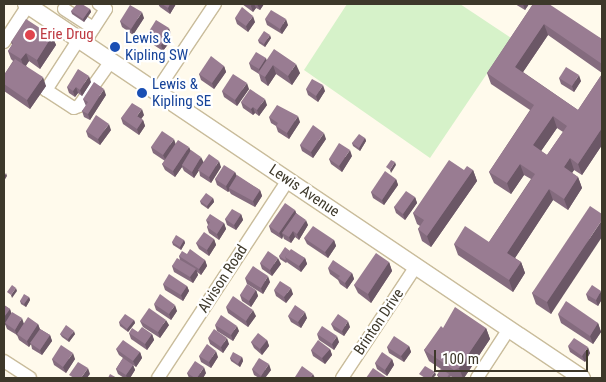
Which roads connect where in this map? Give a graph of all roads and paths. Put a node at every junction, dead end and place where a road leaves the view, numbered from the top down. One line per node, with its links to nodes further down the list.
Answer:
1 (27, 4): 5 (main road, Lewis Avenue); 8 (street)
2 (99, 4): 6 (street)
3 (214, 4): 10 (street)
4 (64, 6): 5 (street); 6 (street)
5 (55, 24): 7 (main road, Lewis Avenue)
6 (93, 28): 7 (street)
7 (81, 41): 9 (main road, Lewis Avenue); 9 (street)
8 (4, 42)
9 (110, 61): 10 (main road, Lewis Avenue)
10 (156, 92): 11 (main road, Lewis Avenue)
11 (288, 180): 12 (main road, Lewis Avenue); 16 (street, Alvison Road)
12 (416, 266): 13 (main road, Lewis Avenue); 17 (street, Brinton Drive)
13 (509, 329): 18 (street); 19 (main road, Lewis Avenue)
14 (4, 361): 15 (street)
15 (30, 378)
16 (158, 378)
17 (342, 378)
18 (477, 378)
19 (582, 378)

